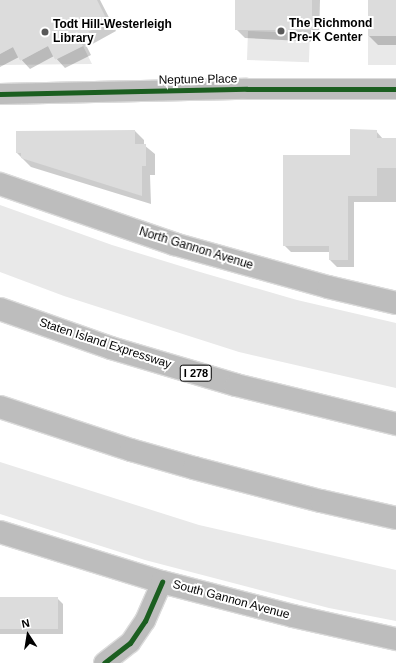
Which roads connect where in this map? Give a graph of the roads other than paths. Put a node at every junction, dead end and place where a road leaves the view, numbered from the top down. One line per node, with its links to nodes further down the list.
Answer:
1 (396, 89): 2 (street, Neptune Place)
2 (0, 94)
3 (0, 184): 4 (main road, North Gannon Avenue)
4 (396, 303)
5 (0, 309): 7 (main road, Staten Island Expressway / I 278)
6 (0, 407): 8 (main road)
7 (396, 424)
8 (396, 518)
9 (0, 532): 10 (main road, South Gannon Avenue)
10 (162, 582): 11 (main road, South Gannon Avenue); 12 (street)
11 (396, 639)
12 (104, 663)

